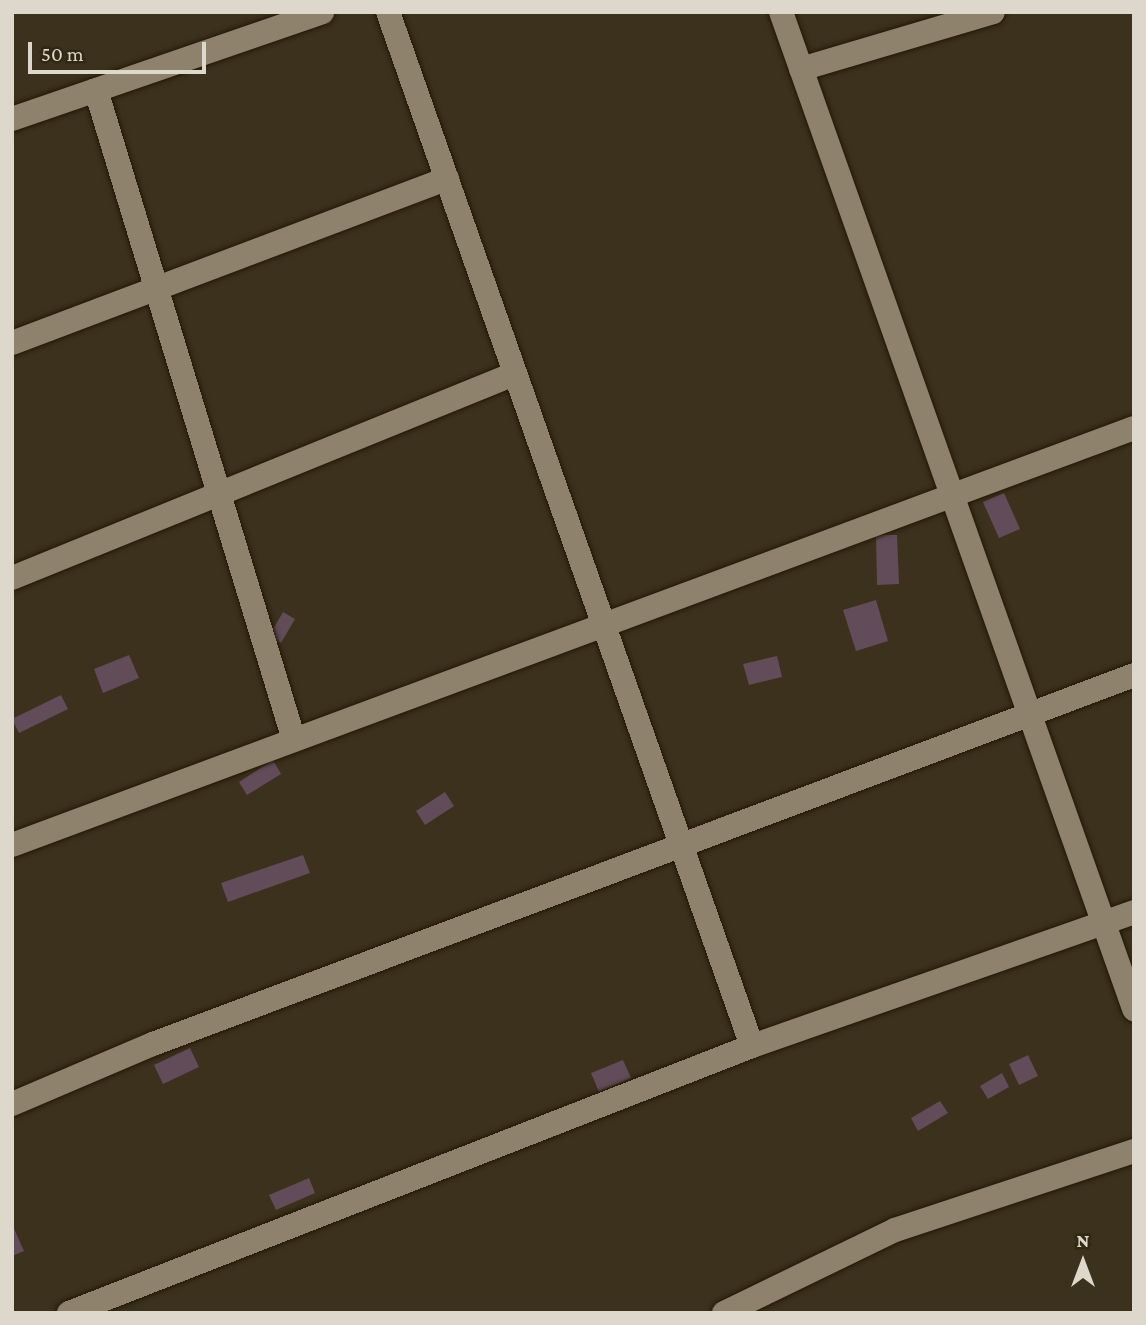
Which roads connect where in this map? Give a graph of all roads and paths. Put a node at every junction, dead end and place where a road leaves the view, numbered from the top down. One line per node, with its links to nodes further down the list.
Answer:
1 (322, 12): 6 (street)
2 (388, 12): 8 (street)
3 (782, 12): 5 (street)
4 (993, 12): 5 (street)
5 (801, 69): 14 (street)
6 (96, 90): 7 (street); 9 (street)
7 (12, 119)
8 (447, 179): 9 (street); 11 (street)
9 (157, 288): 10 (street); 13 (street)
10 (12, 343)
11 (514, 374): 13 (street); 16 (street)
12 (1134, 428): 14 (street)
13 (219, 494): 15 (street); 19 (street)
14 (951, 496): 16 (street); 18 (street)
15 (12, 578)
16 (602, 626): 19 (street); 21 (street)
17 (1134, 675): 18 (street)
18 (1027, 713): 21 (street); 23 (street)
19 (294, 740): 20 (street)
20 (12, 845)
21 (679, 845): 25 (street); 26 (street)
22 (1134, 912): 23 (street)
23 (1103, 922): 24 (street); 25 (street)
24 (1134, 1009)
25 (752, 1046): 28 (street)
26 (12, 1104)
27 (1134, 1151): 29 (street)
28 (69, 1313)
29 (724, 1313)

